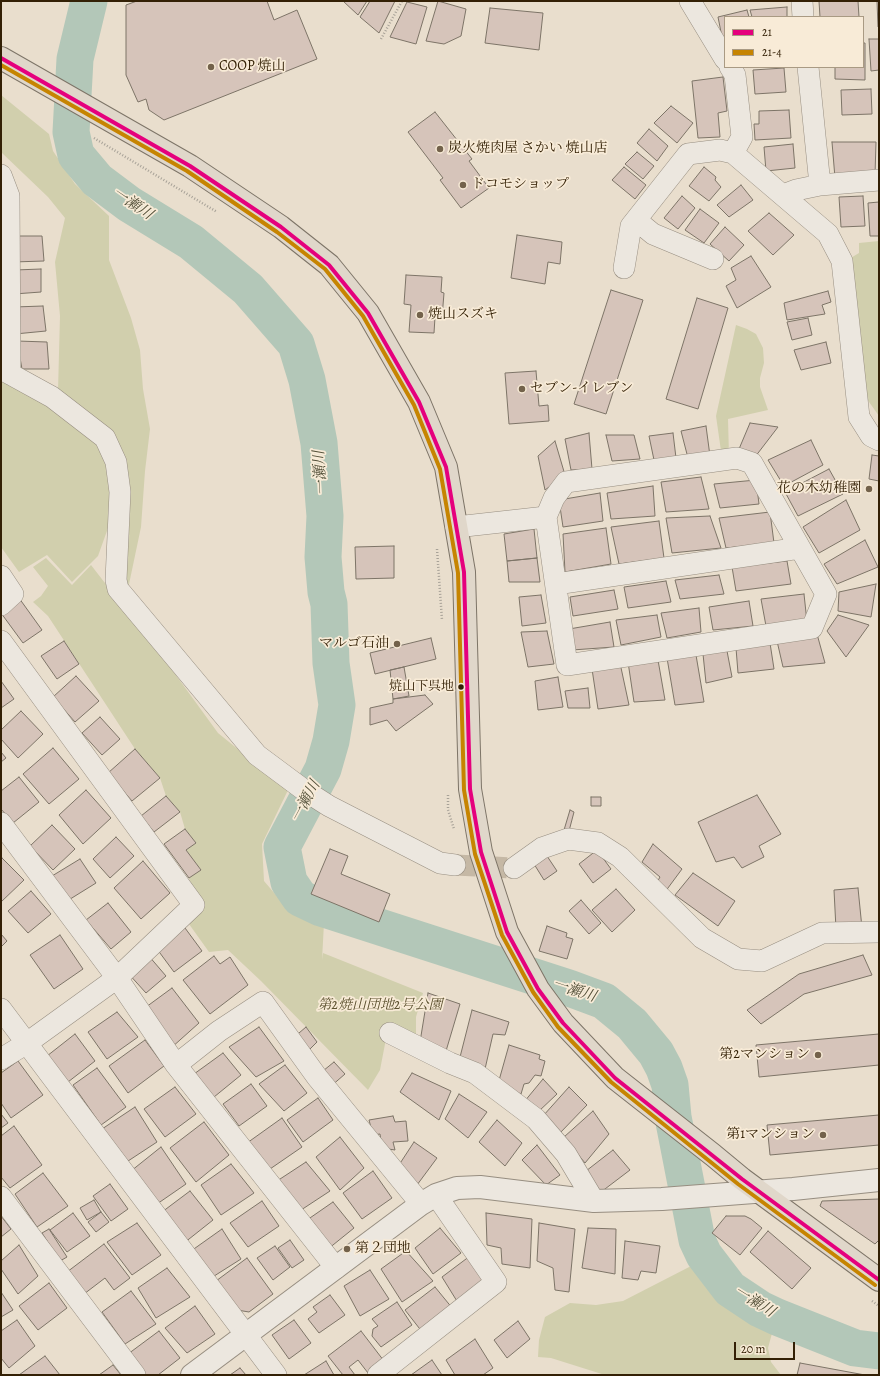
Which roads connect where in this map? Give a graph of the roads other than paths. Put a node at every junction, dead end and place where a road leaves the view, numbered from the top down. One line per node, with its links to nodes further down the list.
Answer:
1 (690, 1): 4 (street)
2 (802, 1): 3 (street)
3 (803, 16)
4 (724, 57)
5 (1, 58): 19 (main road)
6 (730, 68): 8 (street)
7 (808, 68): 11 (street)
8 (733, 153): 12 (street); 13 (street)
9 (1, 175): 16 (street)
10 (879, 180): 11 (street)
11 (820, 185): 12 (street)
12 (783, 195): 17 (street)
13 (636, 220): 14 (street); 15 (street)
14 (713, 259)
15 (624, 268)
16 (6, 371): 26 (street)
17 (879, 440)
18 (546, 517): 19 (street); 20 (street); 22 (street)
19 (456, 527): 36 (main road)
20 (800, 548): 22 (street); 22 (street)
21 (1, 576): 23 (street)
22 (556, 584)
23 (1, 605)
24 (1, 641): 29 (street)
25 (1, 823): 29 (street)
26 (455, 865)
27 (514, 868): 28 (street)
28 (879, 932)
29 (117, 978): 32 (street); 34 (street)
30 (1, 1010): 32 (street)
31 (390, 1033): 39 (street)
32 (27, 1043): 33 (street); 42 (street)
33 (1, 1059)
34 (176, 1065): 38 (street); 40 (street)
35 (879, 1180): 36 (street)
36 (758, 1191): 39 (street); 41 (main road)
37 (1, 1197): 43 (street)
38 (429, 1200): 39 (street); 40 (street); 46 (street)
39 (594, 1201)
40 (336, 1268): 42 (street)
41 (879, 1280)
42 (245, 1335): 44 (street); 45 (street)
43 (135, 1375)
44 (192, 1375)
45 (276, 1375)
46 (378, 1375)

